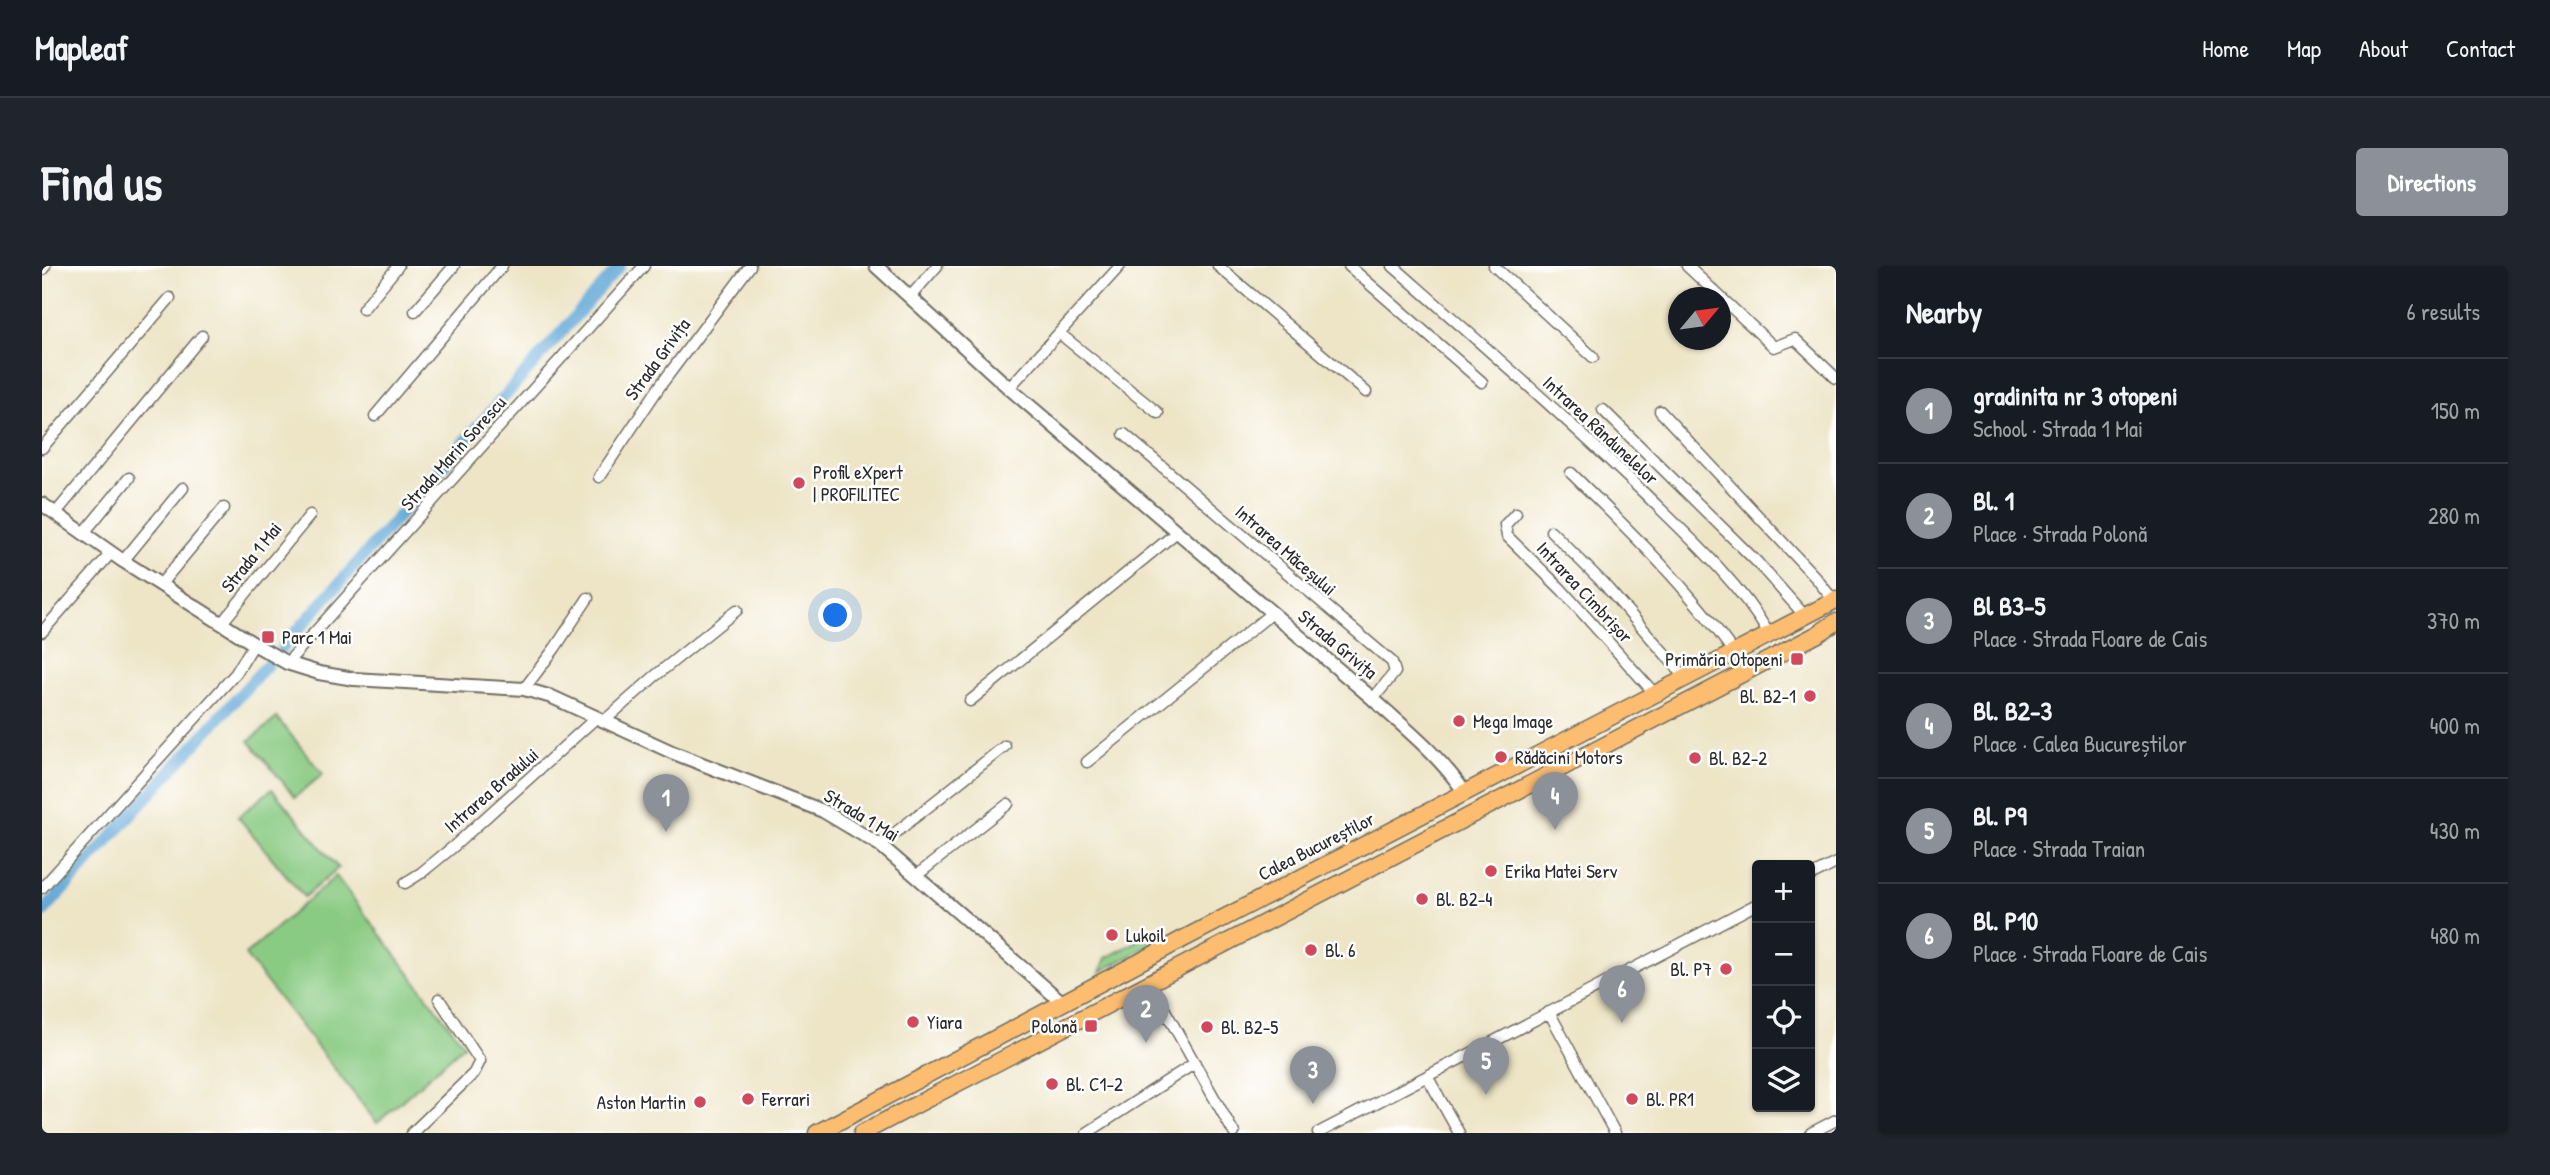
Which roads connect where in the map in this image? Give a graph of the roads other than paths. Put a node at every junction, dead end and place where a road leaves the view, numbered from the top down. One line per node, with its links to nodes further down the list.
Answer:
1 (46, 266): 15 (street)
2 (398, 266): 18 (street)
3 (454, 266): 19 (street)
4 (502, 266): 30 (street)
5 (644, 266): 59 (street, Strada Marin Sorescu)
6 (750, 266): 34 (street, Strada Grivița)
7 (876, 266): 16 (street, Strada Grivița)
8 (937, 266): 16 (street)
9 (1121, 266): 20 (street)
10 (1218, 266): 26 (street)
11 (1349, 266): 24 (street)
12 (1393, 266): 56 (street, Intrarea Rândunelelor)
13 (1494, 266): 22 (street)
14 (1687, 266): 23 (street)
15 (42, 270)
16 (910, 297): 25 (street, Strada Grivița)
17 (170, 298): 32 (street)
18 (362, 309)
19 (415, 311)
20 (1059, 333): 25 (street); 29 (street)
21 (202, 336): 40 (street)
22 (1594, 357)
23 (1836, 378)
24 (1482, 382)
25 (1009, 388): 43 (street, Strada Grivița)
26 (1366, 393)
27 (1604, 410): 52 (street)
28 (1660, 411): 49 (street)
29 (1158, 413)
30 (375, 416)
31 (1124, 434): 63 (street, Intrarea Măceșului)
32 (42, 448)
33 (1571, 473): 58 (street)
34 (599, 477)
35 (129, 478): 44 (street)
36 (183, 488): 46 (street)
37 (42, 504): 40 (street, Strada 1 Mai)
38 (224, 508): 47 (street)
39 (1516, 513): 62 (street, Intrarea Cimbrișor)
40 (55, 514): 44 (street, Strada 1 Mai)
41 (310, 515): 54 (street, Strada 1 Mai)
42 (1551, 531): 60 (street)
43 (1177, 532): 51 (street, Strada Grivița); 64 (street)
44 (83, 534): 45 (street, Strada 1 Mai)
45 (111, 553): 46 (street, Strada 1 Mai); 55 (street)
46 (123, 561): 47 (street, Strada 1 Mai)
47 (160, 585): 54 (street, Strada 1 Mai)
48 (588, 598): 61 (street)
49 (1835, 601): 52 (highway, Calea Bucureștilor)
50 (737, 610): 65 (street)
51 (1272, 613): 63 (street, Strada Grivița); 67 (street)
52 (1805, 617): 56 (highway, Calea Bucureștilor)
53 (1836, 622): 77 (highway)
54 (221, 624): 57 (street, Strada 1 Mai)
55 (42, 632)
56 (1769, 635): 58 (highway, Calea Bucureștilor)
57 (254, 645): 59 (street, Strada 1 Mai); 75 (street)
58 (1734, 653): 60 (highway, Calea Bucureștilor)
59 (287, 663): 61 (street, Strada 1 Mai)
60 (1686, 678): 62 (highway, Calea Bucureștilor)
61 (524, 689): 65 (street, Strada 1 Mai)
62 (1655, 694): 68 (highway, Calea Bucureștilor)
63 (1373, 699): 68 (street, Strada Grivița)
64 (970, 701)
65 (600, 719): 70 (street, Strada 1 Mai); 74 (street, Intrarea Bradului)
66 (1005, 746): 70 (street)
67 (1087, 762)
68 (1465, 793): 79 (highway, Calea Bucureștilor)
69 (1008, 804): 73 (street)
70 (880, 845): 73 (street, Strada 1 Mai)
71 (1836, 863): 72 (street)
72 (1815, 874)
73 (918, 875): 79 (street, Strada 1 Mai)
74 (405, 883)
75 (42, 888)
76 (1752, 907): 80 (street)
77 (1149, 982): 81 (street); 86 (highway)
78 (439, 999): 84 (street)
79 (1063, 1003): 85 (highway, Calea Bucureștilor)
80 (1549, 1012): 82 (street); 91 (street)
81 (1195, 1063): 87 (street); 88 (street)
82 (1427, 1076): 89 (street); 90 (street)
83 (1836, 1120): 92 (street)
84 (412, 1133)
85 (817, 1133)
86 (862, 1133)
87 (1087, 1133)
88 (1234, 1133)
89 (1318, 1133)
90 (1459, 1133)
91 (1615, 1133)
92 (1811, 1133)

